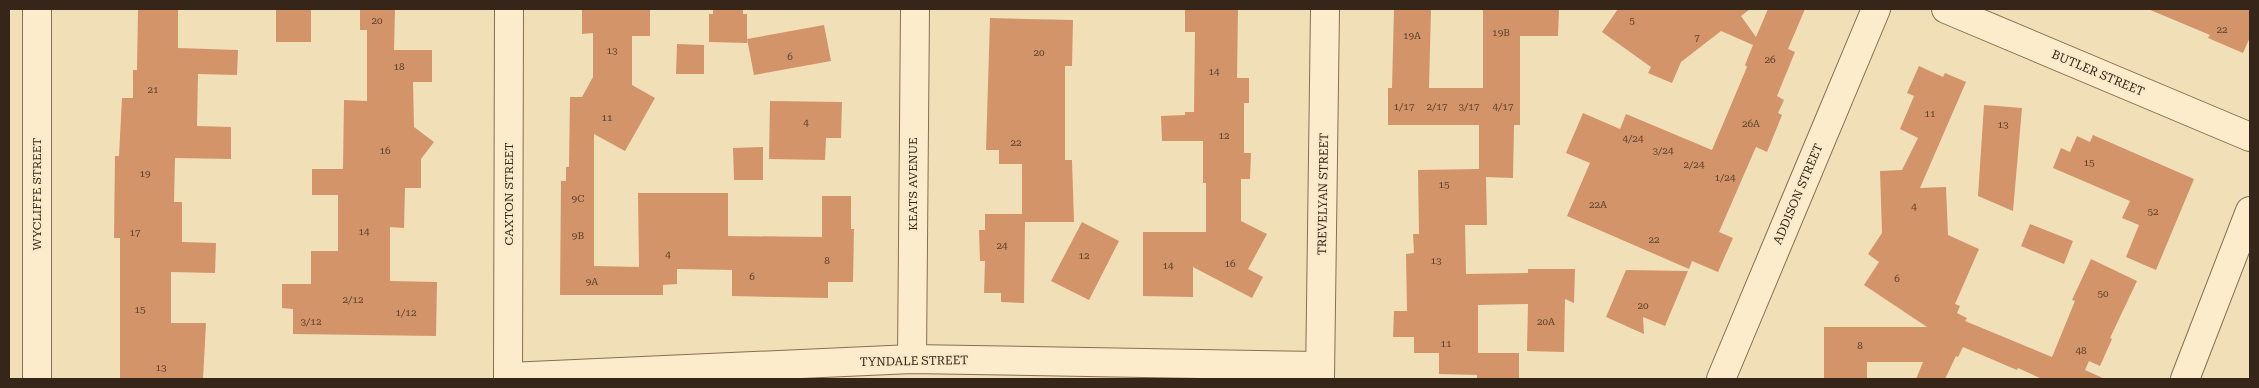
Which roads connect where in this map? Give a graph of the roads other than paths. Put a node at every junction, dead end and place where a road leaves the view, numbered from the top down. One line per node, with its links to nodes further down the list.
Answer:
1 (37, 9): 12 (street, WYCLIFFE STREET)
2 (509, 9): 11 (street, CAXTON STREET)
3 (915, 9): 9 (street, KEATS AVENUE)
4 (1325, 9): 10 (street, TREVELYAN STREET)
5 (1876, 9): 13 (street, ADDISON STREET)
6 (1946, 9): 7 (street, BUTLER STREET)
7 (2250, 137)
8 (2250, 211): 14 (street)
9 (912, 359): 10 (street, TYNDALE STREET); 11 (street, TYNDALE STREET)
10 (1320, 372)
11 (508, 378)
12 (37, 379)
13 (1720, 379)
14 (2185, 379)

